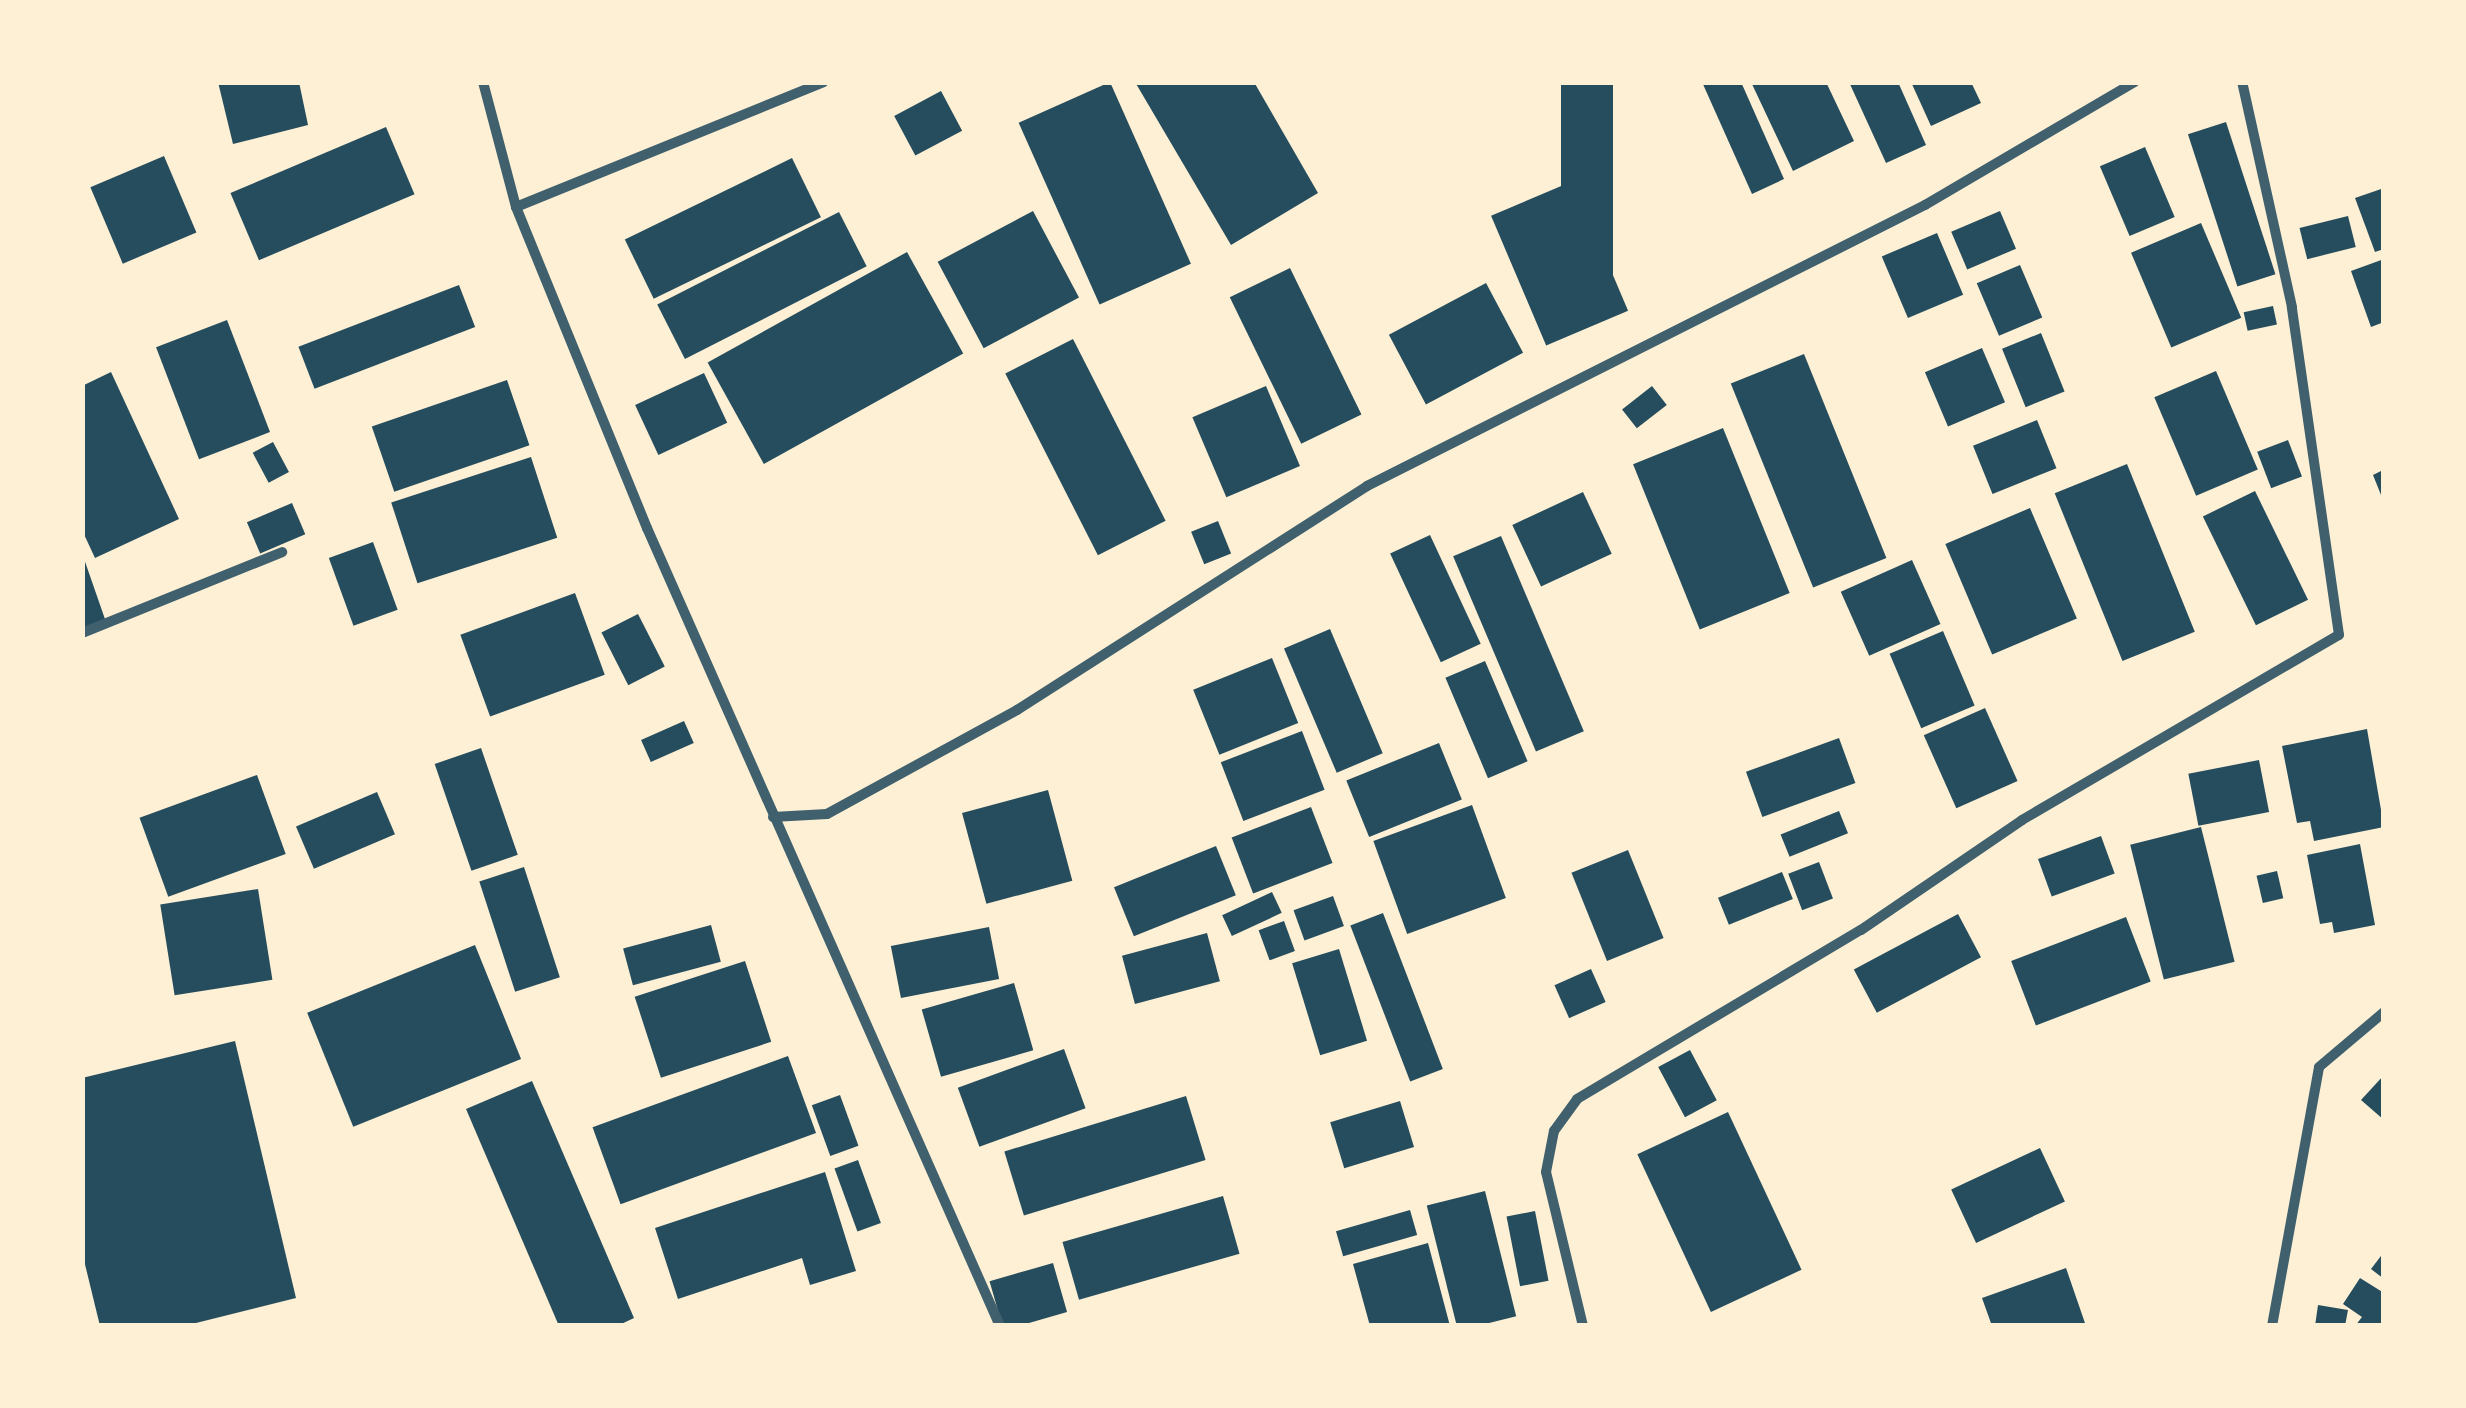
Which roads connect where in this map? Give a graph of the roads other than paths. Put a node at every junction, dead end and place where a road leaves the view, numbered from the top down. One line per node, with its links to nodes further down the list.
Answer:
1 (484, 82): 5 (street)
2 (824, 82): 5 (street)
3 (2136, 82): 8 (street)
4 (2242, 82): 11 (street)
5 (516, 207): 8 (street)
6 (282, 552): 7 (street)
7 (82, 633)
8 (773, 817): 10 (street)
9 (2384, 1012): 12 (street)
10 (1000, 1326)
11 (1584, 1326)
12 (2272, 1326)

